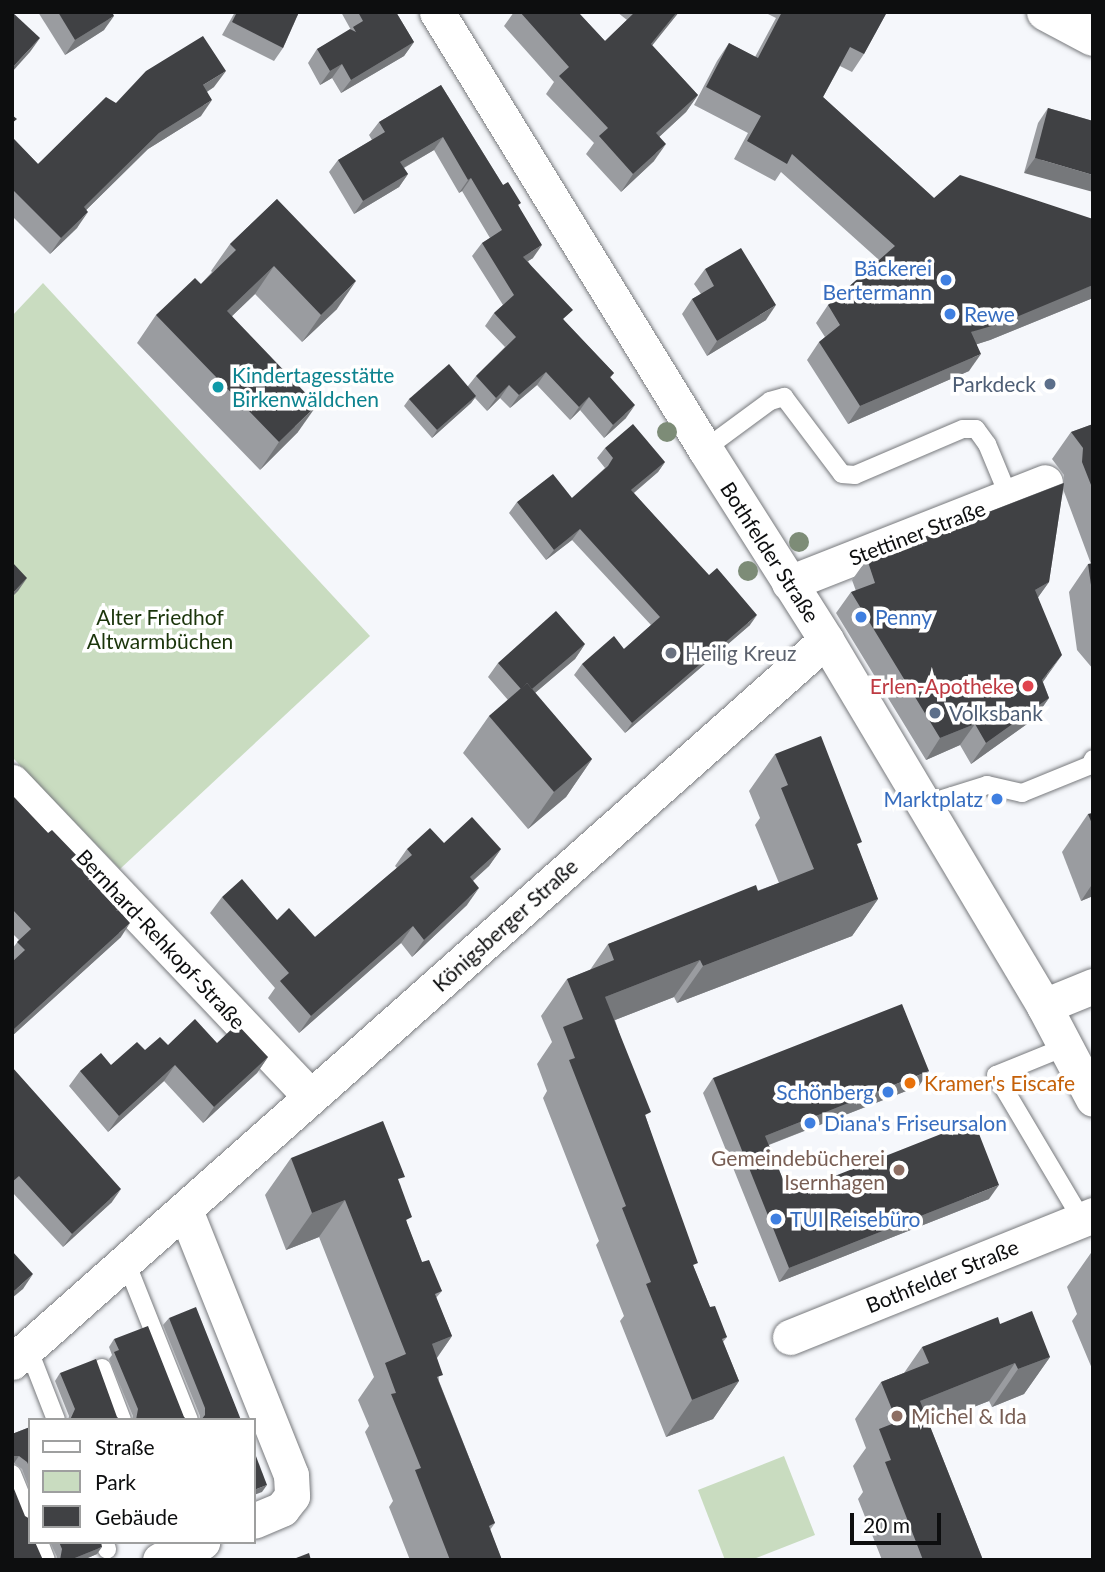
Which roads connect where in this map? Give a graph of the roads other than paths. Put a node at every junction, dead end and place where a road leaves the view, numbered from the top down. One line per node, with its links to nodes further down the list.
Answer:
1 (437, 12): 4 (street, Bothfelder Straße)
2 (1045, 12): 3 (main road)
3 (1093, 37)
4 (705, 449): 6 (lane); 7 (street, Bothfelder Straße)
5 (1045, 482): 6 (street, Stettiner Straße)
6 (1009, 497): 7 (street, Stettiner Straße)
7 (789, 583): 8 (street, Bothfelder Straße)
8 (826, 640): 11 (street, Bothfelder Straße); 15 (street, Königsberger Straße)
9 (1093, 759): 11 (lane)
10 (12, 782): 15 (street, Bernhard-Rehkopf-Straße)
11 (923, 805): 13 (street, Bothfelder Straße)
12 (1093, 986): 13 (street)
13 (1044, 1006): 14 (street, Bothfelder Straße)
14 (1065, 1047): 16 (street, Bothfelder Straße); 18 (lane)
15 (310, 1096): 17 (street, Königsberger Straße)
16 (1093, 1099)
17 (185, 1210): 19 (street, Königsberger Straße); 28 (street)
18 (1088, 1217): 20 (street, Bothfelder Straße)
19 (127, 1262): 21 (street, Königsberger Straße); 25 (lane)
20 (790, 1337)
21 (20, 1355): 23 (lane)
22 (102, 1368): 24 (lane)
23 (55, 1418)
24 (121, 1418)
25 (188, 1418)
26 (12, 1474): 27 (lane)
27 (28, 1513)
28 (256, 1520)

